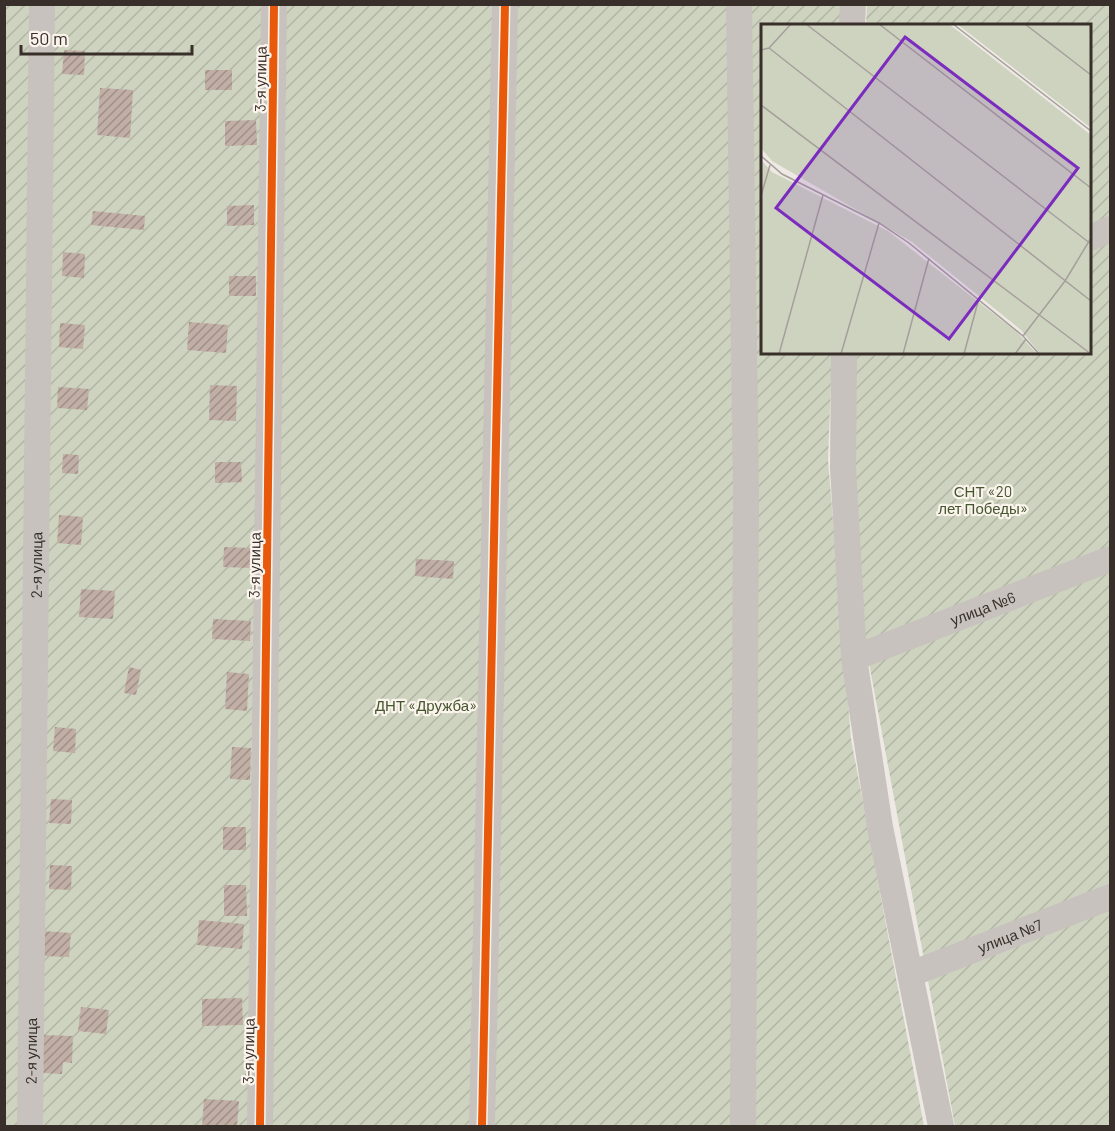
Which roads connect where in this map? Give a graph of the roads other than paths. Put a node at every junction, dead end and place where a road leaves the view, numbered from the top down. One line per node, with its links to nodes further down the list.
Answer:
1 (42, 4): 12 (street, 2-я улица)
2 (274, 4): 13 (street, 3-я улица)
3 (505, 4): 14 (street)
4 (739, 4): 15 (street)
5 (1110, 229): 6 (street)
6 (1091, 237)
7 (844, 354): 9 (street)
8 (1110, 559): 9 (street, улица №6)
9 (854, 658): 11 (street)
10 (1110, 897): 11 (street, улица №7)
11 (911, 974): 16 (street)
12 (30, 1126)
13 (260, 1126)
14 (482, 1126)
15 (743, 1126)
16 (941, 1126)

